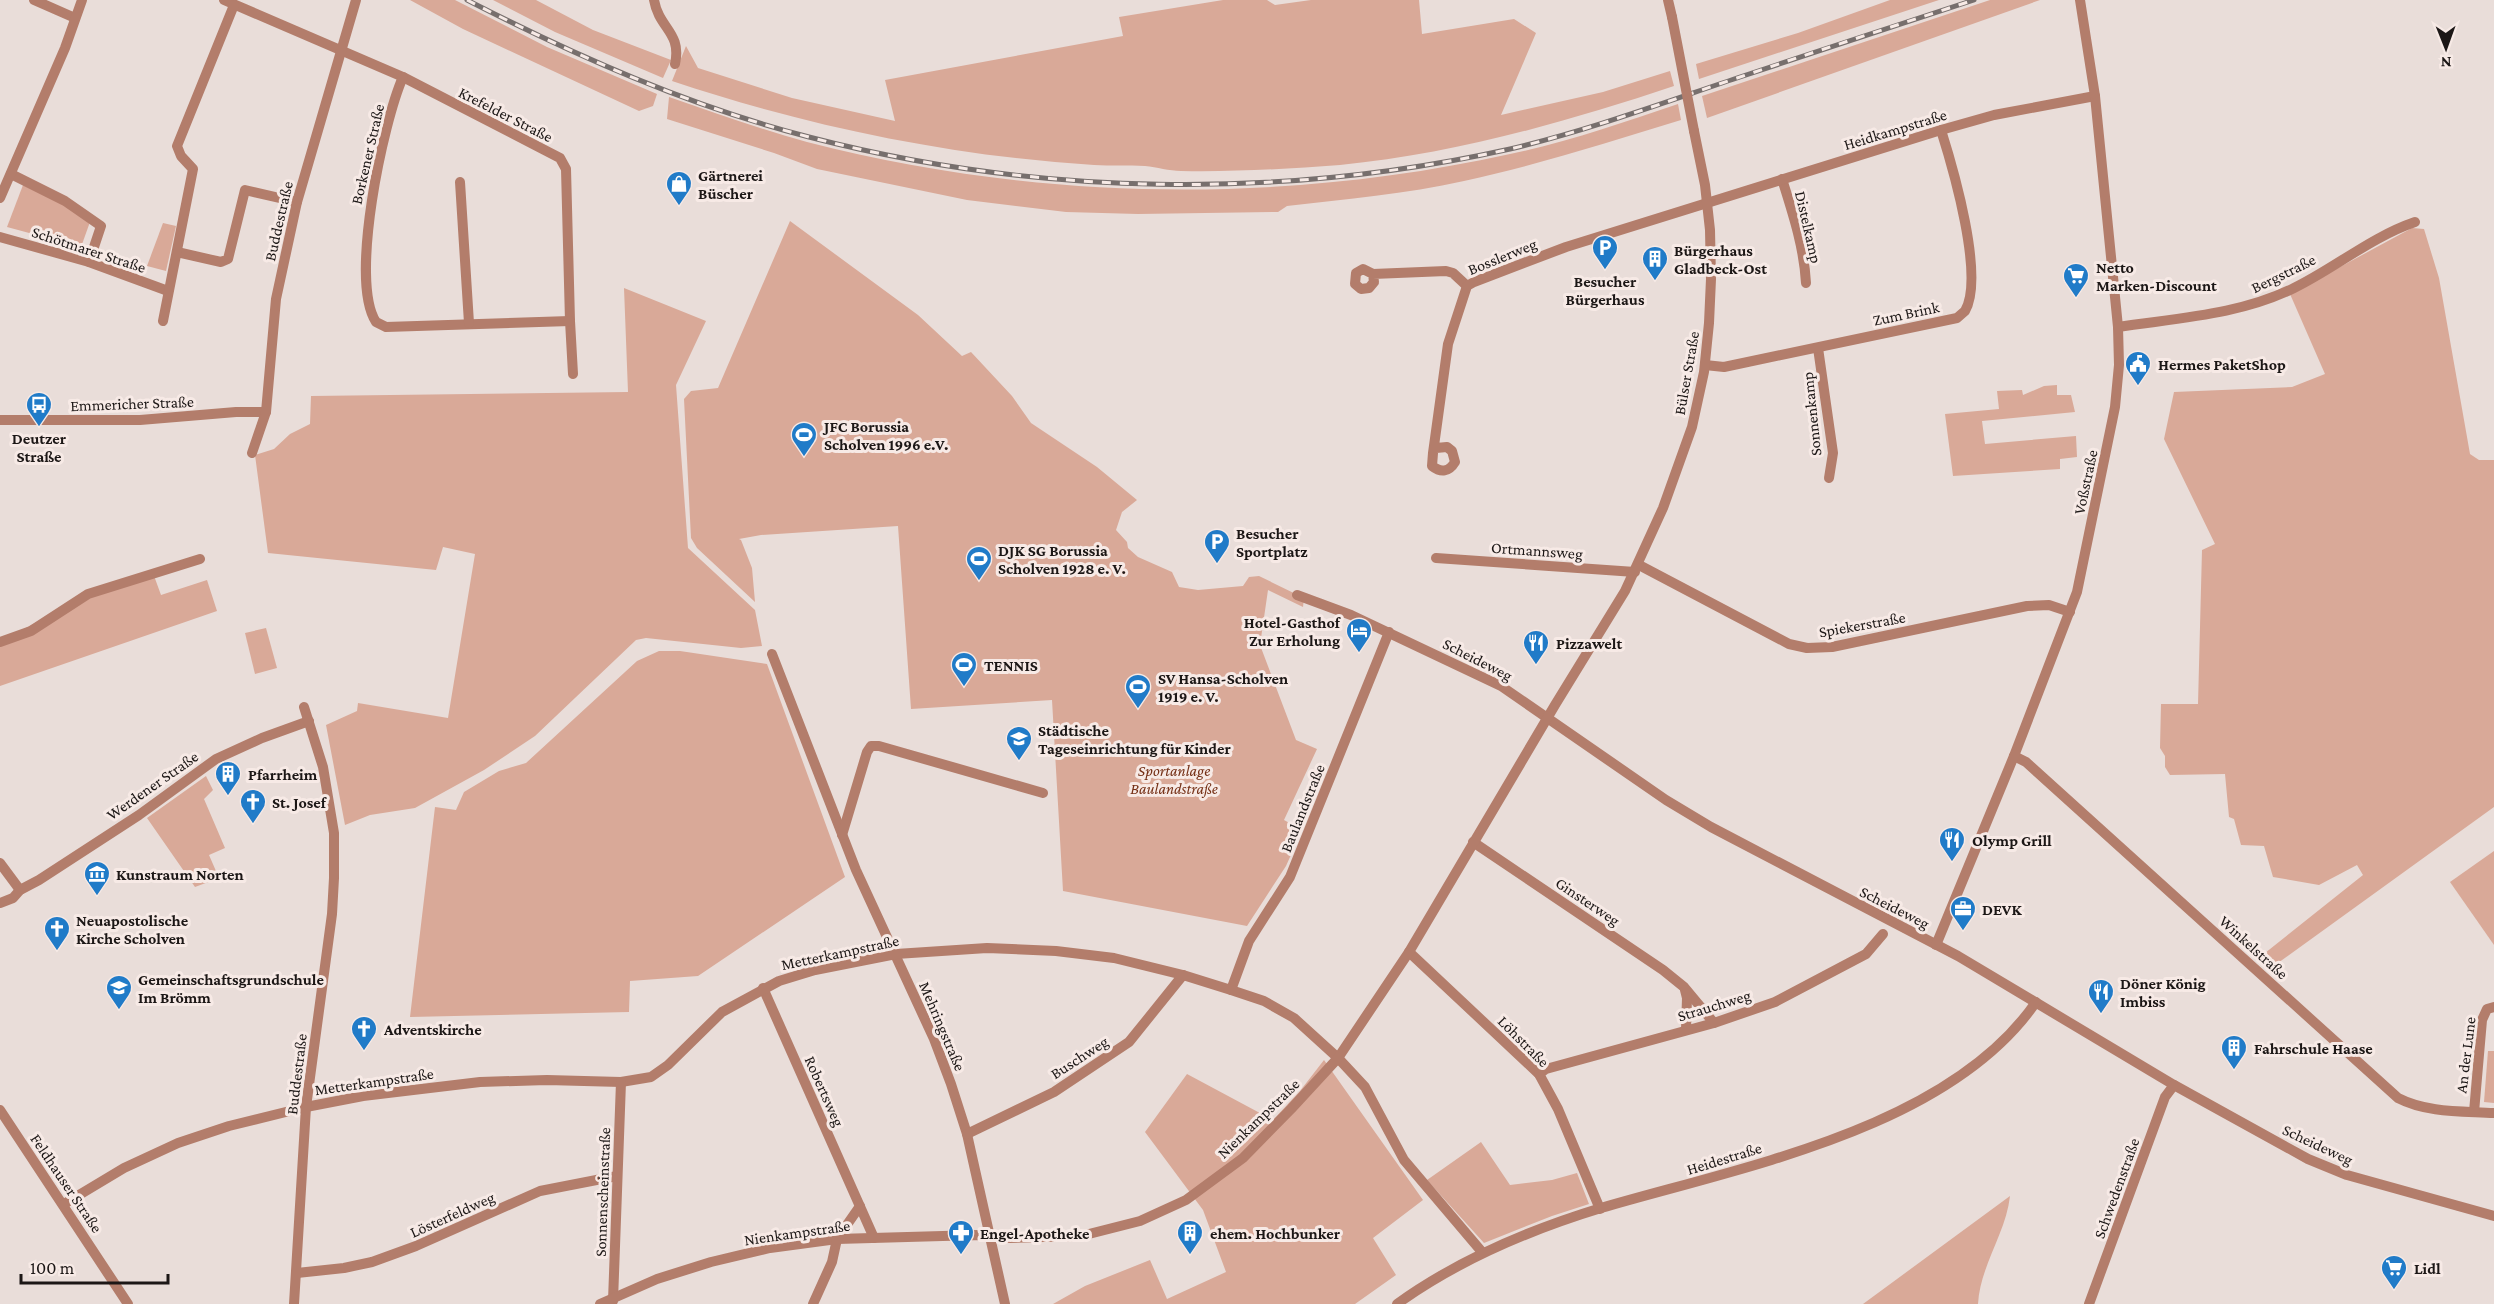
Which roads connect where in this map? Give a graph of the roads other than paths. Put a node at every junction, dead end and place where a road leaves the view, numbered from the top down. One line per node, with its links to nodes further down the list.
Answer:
1 (34, 0): 8 (street)
2 (82, 0): 8 (street)
3 (356, 0): 9 (street, Buddestraße)
4 (654, 0): 10 (street)
5 (1668, 0): 19 (street, Bülser Straße, bridge)
6 (2080, 0): 12 (street, Voßstraße)
7 (229, 2): 9 (street, Krefelder Straße); 22 (street)
8 (75, 18): 14 (street)
9 (341, 50): 11 (street, Krefelder Straße); 18 (street, Buddestraße)
10 (675, 64)
11 (403, 77): 29 (street, Krefelder Straße); 30 (street, Borkener Straße)
12 (2095, 96): 13 (street, Heidkampstraße); 31 (street, Voßstraße)
13 (1941, 130): 15 (street, Heidkampstraße); 32 (street, Zum Brink)
14 (11, 174): 17 (street); 23 (street)
15 (1782, 179): 19 (street, Heidkampstraße); 25 (street, Distelkamp)
16 (460, 182): 30 (street)
17 (0, 198)
18 (297, 202): 22 (street); 35 (street, Buddestraße)
19 (1707, 204): 26 (street, Bosslerweg); 33 (street, Bülser Straße)
20 (2415, 222): 31 (street, Bergstraße)
21 (0, 237): 23 (street, Schötmarer Straße)
22 (177, 252): 27 (street)
23 (89, 262): 27 (street, Schötmarer Straße)
24 (1373, 274): 26 (street)
25 (1806, 283)
26 (1467, 286): 37 (street, Bosslerweg)
27 (168, 291): 28 (street)
28 (163, 321)
29 (570, 321): 30 (street, Borkener Straße); 34 (street, Krefelder Straße)
30 (469, 323)
31 (2118, 327): 44 (street, Voßstraße)
32 (1818, 348): 33 (street, Zum Brink); 39 (street, Sonnenkamp)
33 (1705, 365): 42 (street, Bülser Straße)
34 (573, 374)
35 (266, 412): 36 (street, Emmericher Straße); 38 (street, Buddestraße)
36 (0, 420)
37 (1436, 448)
38 (252, 453)
39 (1829, 478)
40 (1436, 558): 42 (street, Ortmannsweg)
41 (200, 559): 46 (street)
42 (1637, 569): 44 (street, Spiekerstraße); 49 (street, Bülser Straße)
43 (1297, 595): 45 (street, Scheideweg)
44 (2070, 612): 51 (street, Voßstraße)
45 (1389, 632): 49 (street, Scheideweg); 65 (street, Baulandstraße)
46 (0, 642)
47 (772, 654): 53 (street, Mehringstraße)
48 (304, 707): 50 (street, Buddestraße)
49 (1546, 719): 54 (street, Nienkampstraße); 59 (street, Scheideweg)
50 (309, 721): 56 (street, Werdener Straße); 74 (street, Buddestraße)
51 (2014, 756): 59 (street, Voßstraße); 76 (street, Winkelstraße)
52 (1043, 793): 53 (street)
53 (842, 834): 61 (street, Mehringstraße)
54 (1473, 842): 60 (street, Nienkampstraße); 63 (street, Ginsterweg)
55 (0, 863): 56 (street)
56 (20, 890): 57 (street, Werdener Straße)
57 (0, 903)
58 (1883, 934): 68 (street, Strauchweg)
59 (1936, 945): 66 (street, Scheideweg)
60 (1409, 952): 70 (street, Nienkampstraße); 71 (street, Löhstraße)
61 (896, 954): 62 (street, Metterkampstraße); 64 (street, Metterkampstraße); 78 (street, Mehringstraße)
62 (1183, 975): 65 (street, Metterkampstraße); 78 (street, Buschweg)
63 (1683, 987): 68 (street, Ginsterweg); 69 (street)
64 (763, 988): 72 (street, Metterkampstraße); 81 (street, Robertsweg)
65 (1230, 990): 70 (street, Metterkampstraße)
66 (2036, 1002): 73 (street, Scheideweg); 82 (street, Heidestraße)
67 (2494, 1007): 76 (street, An der Lune)
68 (1714, 1023): 69 (street, Strauchweg)
69 (1686, 1030): 71 (street, Strauchweg)
70 (1338, 1058): 84 (street, Nienkampstraße); 87 (street, Metterkampstraße)
71 (1539, 1074): 82 (street, Löhstraße)
72 (621, 1082): 74 (street, Metterkampstraße); 79 (street, Sonnenscheinstraße)
73 (2174, 1085): 83 (street, Scheideweg); 96 (street, Schwedenstraße)
74 (306, 1107): 80 (street, Metterkampstraße); 88 (street, Buddestraße)
75 (0, 1110): 80 (street, Feldhauser Straße)
76 (2474, 1112): 77 (street, Winkelstraße)
77 (2494, 1113)
78 (967, 1134): 84 (street, Mehringstraße)
79 (617, 1176): 88 (street, Lösterfeldweg); 89 (street, Sonnenscheinstraße)
80 (64, 1204): 90 (street, Feldhauser Straße)
81 (860, 1206): 85 (street, Robertsweg); 86 (street)
82 (1600, 1209): 87 (street, Heidestraße)
83 (2494, 1216)
84 (992, 1237): 85 (street, Nienkampstraße); 94 (street, Mehringstraße)
85 (874, 1238): 86 (street, Nienkampstraße)
86 (837, 1239): 89 (street, Nienkampstraße); 93 (street)
87 (1482, 1252): 95 (street, Heidestraße)
88 (297, 1273): 91 (street, Buddestraße)
89 (613, 1300): 92 (street, Nienkampstraße)
90 (128, 1304)
91 (294, 1304)
92 (600, 1304)
93 (813, 1304)
94 (1005, 1304)
95 (1396, 1304)
96 (2089, 1304)

